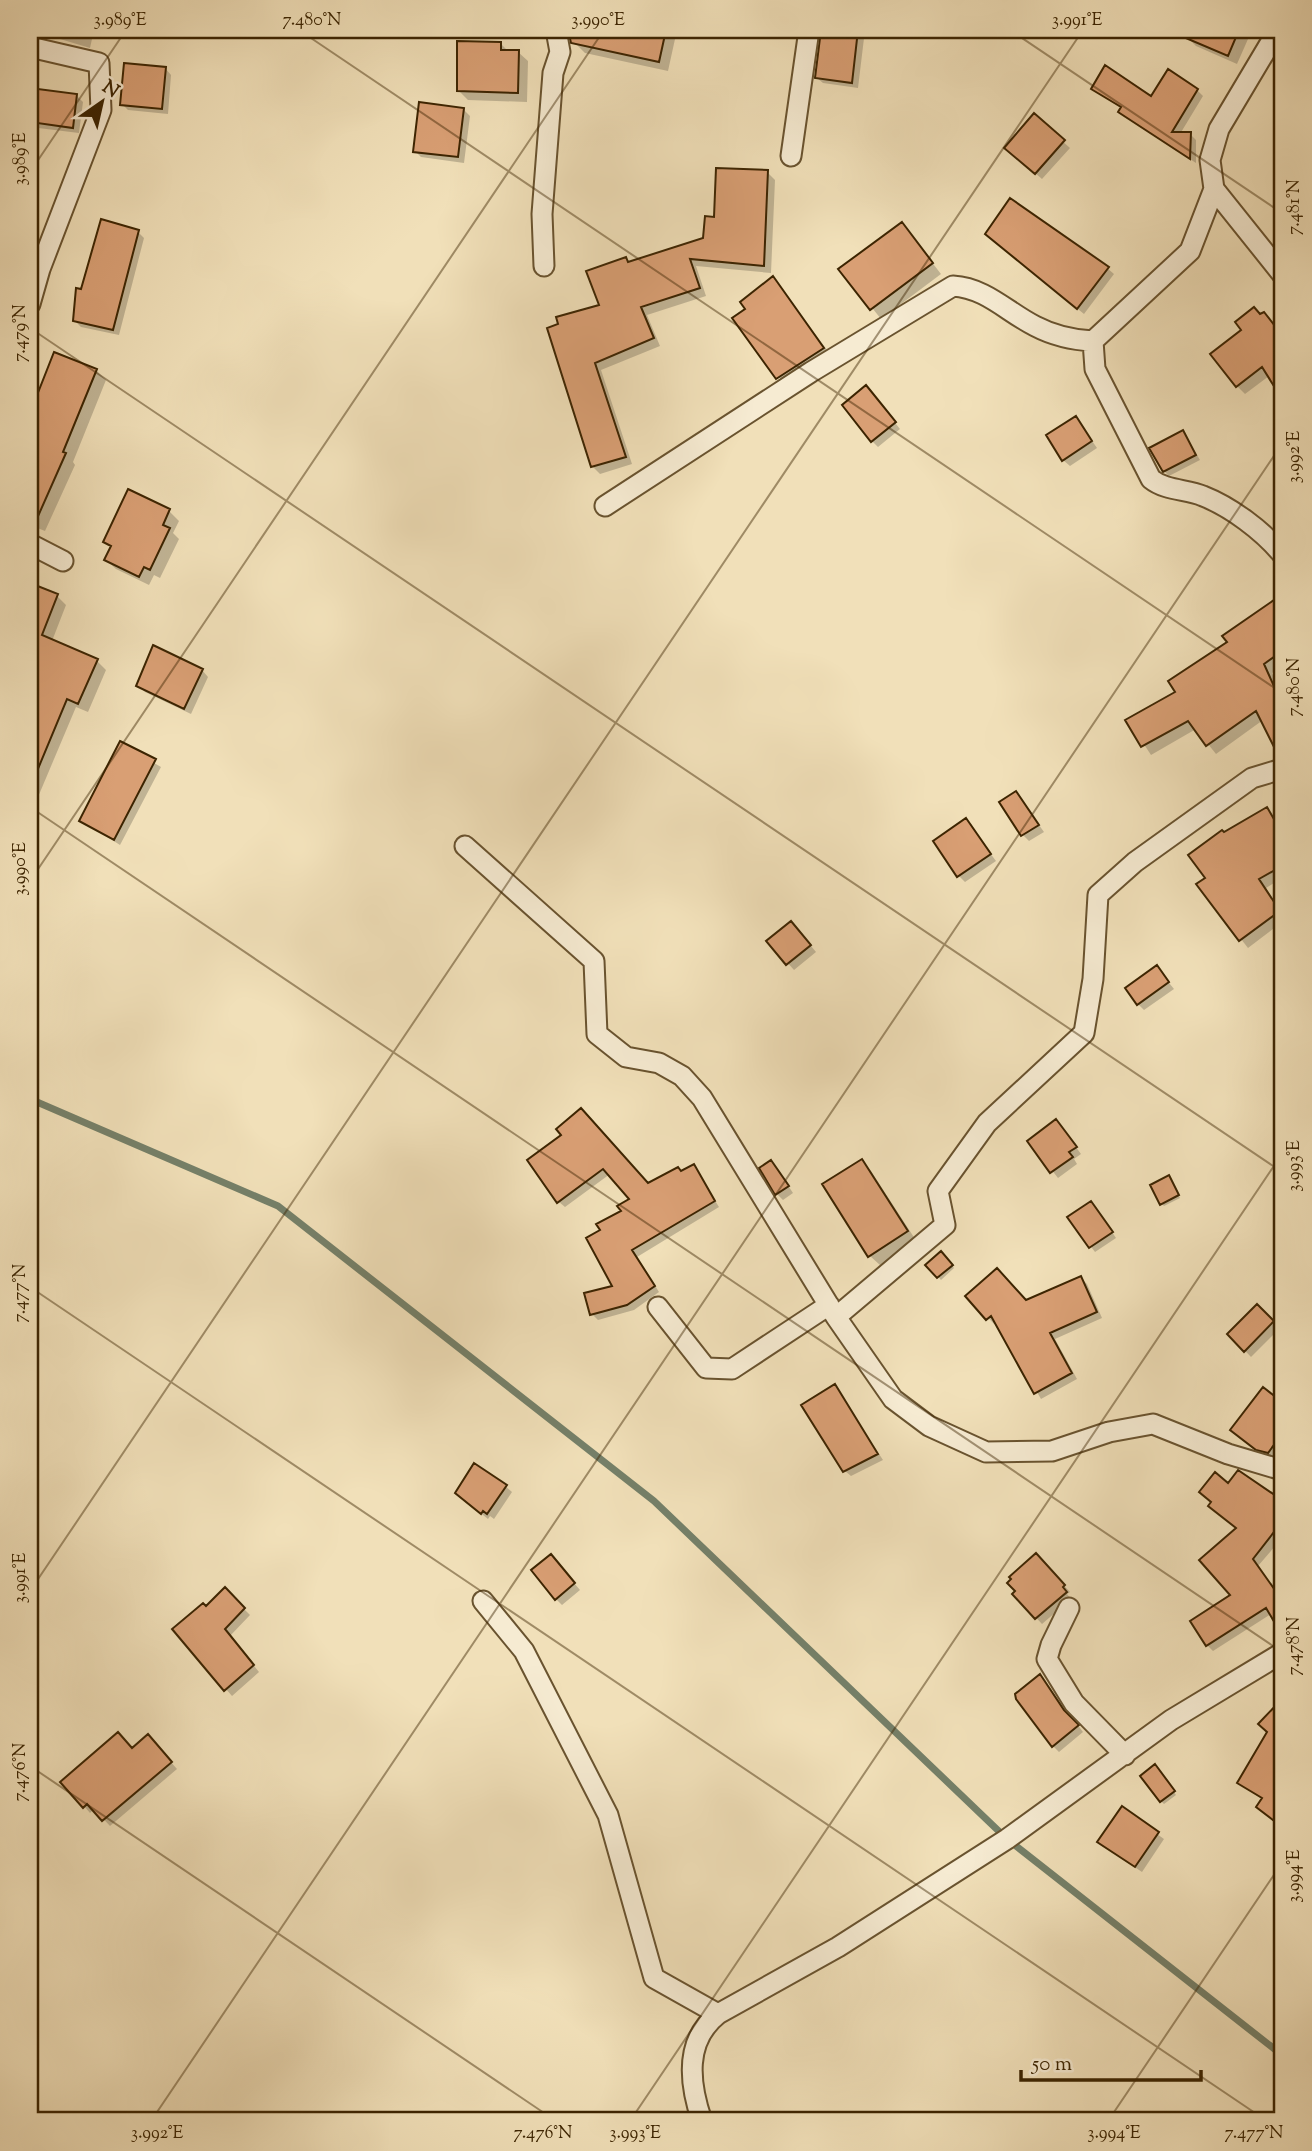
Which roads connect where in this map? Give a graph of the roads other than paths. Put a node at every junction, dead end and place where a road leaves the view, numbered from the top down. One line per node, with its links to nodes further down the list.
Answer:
1 (555, 30): 7 (street)
2 (809, 30): 5 (street)
3 (1278, 30): 6 (street)
4 (30, 47): 8 (street)
5 (791, 156)
6 (1214, 189): 9 (street); 11 (street)
7 (544, 266)
8 (35, 268): 10 (street)
9 (1282, 274)
10 (30, 304)
11 (1093, 341): 12 (street); 14 (street)
12 (606, 506)
13 (30, 544): 15 (street)
14 (1282, 554)
15 (63, 561)
16 (1280, 776): 19 (street)
17 (465, 846): 19 (street)
18 (658, 1307): 19 (street)
19 (832, 1311): 20 (street)
20 (1282, 1470)
21 (483, 1601): 25 (street)
22 (1069, 1608): 24 (street)
23 (1282, 1653): 24 (street)
24 (1125, 1755): 25 (street)
25 (718, 2014): 26 (street)
26 (702, 2121)

